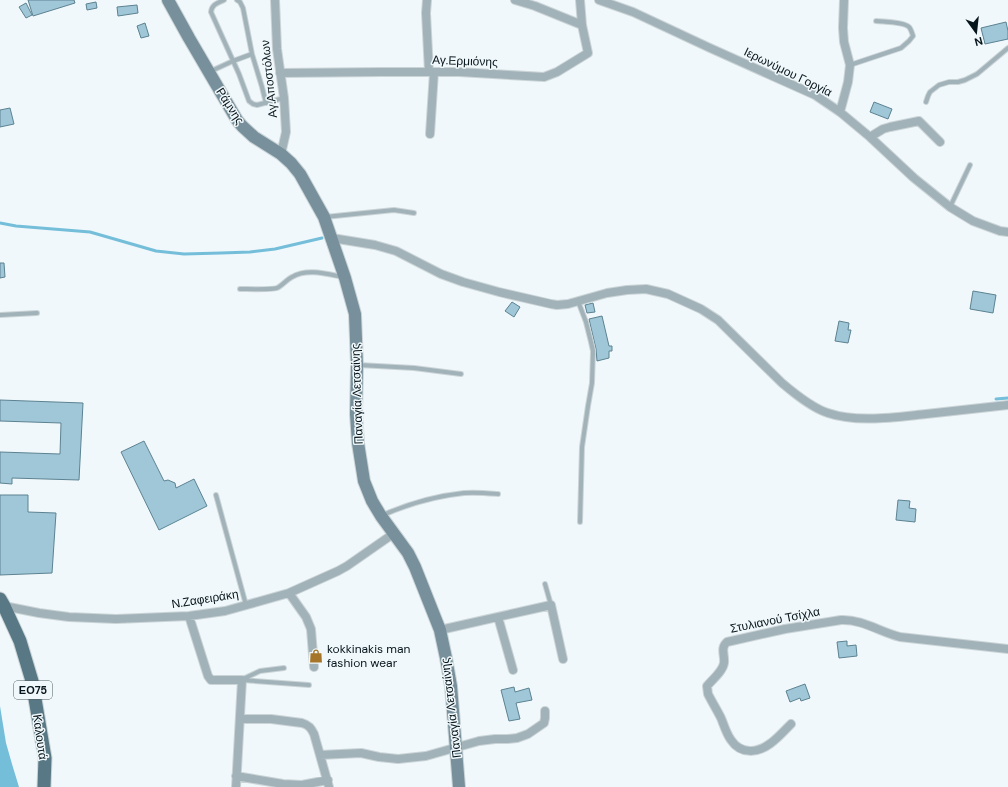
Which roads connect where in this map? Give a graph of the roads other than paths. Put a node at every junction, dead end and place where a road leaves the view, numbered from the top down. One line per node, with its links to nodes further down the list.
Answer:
1 (168, 0): 16 (main road, Ράμνης)
2 (224, 0): 14 (lane)
3 (237, 0): 13 (lane)
4 (275, 0): 18 (street, Αγ.Αποστόλων)
5 (426, 0): 17 (street)
6 (515, 0): 11 (street)
7 (580, 0): 11 (street, Αγ.Ερμιόνης)
8 (599, 0): 22 (street, Ιερωνύμου Γοργία)
9 (844, 0): 15 (street)
10 (876, 21): 15 (lane)
11 (582, 25): 17 (street, Αγ.Ερμιόνης)
12 (1008, 48): 20 (lane)
13 (252, 54): 14 (lane); 21 (lane)
14 (233, 61): 16 (lane); 21 (lane)
15 (850, 65): 22 (street)
16 (209, 72): 26 (main road, Ράμνης)
17 (431, 72): 18 (street, Αγ.Ερμιόνης); 23 (street)
18 (280, 74): 19 (street, Αγ.Αποστόλων)
19 (284, 98): 21 (lane); 26 (street, Αγ.Αποστόλων)
20 (926, 102)
21 (266, 103)
22 (840, 112): 24 (street, Ιερωνύμου Γοργία)
23 (430, 134)
24 (870, 137): 25 (street); 28 (street, Ιερωνύμου Γοργία)
25 (940, 142)
26 (281, 154): 30 (main road, Ράμνης)
27 (970, 165): 28 (lane)
28 (950, 206): 31 (street, Ιερωνύμου Γοργία)
29 (414, 213): 30 (lane)
30 (324, 217): 32 (main road, Ράμνης)
31 (1008, 232)
32 (332, 238): 33 (main road, Παναγία Λετσαίνης); 35 (street)
33 (345, 278): 34 (lane); 38 (main road, Παναγία Λετσαίνης)
34 (240, 289)
35 (578, 301): 40 (street); 44 (lane)
36 (36, 313): 37 (lane)
37 (0, 315)
38 (357, 365): 39 (lane); 43 (main road, Παναγία Λετσαίνης)
39 (461, 374)
40 (1008, 405)
41 (498, 494): 43 (lane)
42 (216, 495): 49 (lane)
43 (380, 516): 45 (main road, Παναγία Λετσαίνης)
44 (580, 522)
45 (393, 534): 47 (street, Ν.Ζαφειράκη); 53 (main road, Παναγία Λετσαίνης)
46 (545, 584): 50 (lane)
47 (289, 593): 49 (street, Ν.Ζαφειράκη); 56 (street)
48 (2, 602): 51 (street, Ν.Ζαφειράκη); 70 (main road, Καλουτά / ΕΟ75)
49 (246, 605): 51 (street, Ν.Ζαφειράκη)
50 (551, 605): 52 (street); 55 (street)
51 (189, 616): 59 (street)
52 (498, 616): 53 (street); 58 (street)
53 (440, 630): 64 (main road, Παναγία Λετσαίνης)
54 (1008, 650): 63 (street, Στυλιανού Τσίχλα)
55 (563, 658)
56 (314, 667)
57 (284, 668): 59 (lane)
58 (513, 670)
59 (242, 680): 60 (lane); 62 (street)
60 (309, 685)
61 (545, 711): 64 (street)
62 (240, 719): 65 (street); 66 (street)
63 (791, 724)
64 (457, 747): 65 (street); 72 (main road, Παναγία Λετσαίνης)
65 (320, 755): 67 (street)
66 (236, 776): 68 (street); 71 (street)
67 (329, 783): 69 (street)
68 (283, 786): 69 (street)
69 (302, 786)
70 (44, 787)
71 (236, 787)
72 (459, 787)

